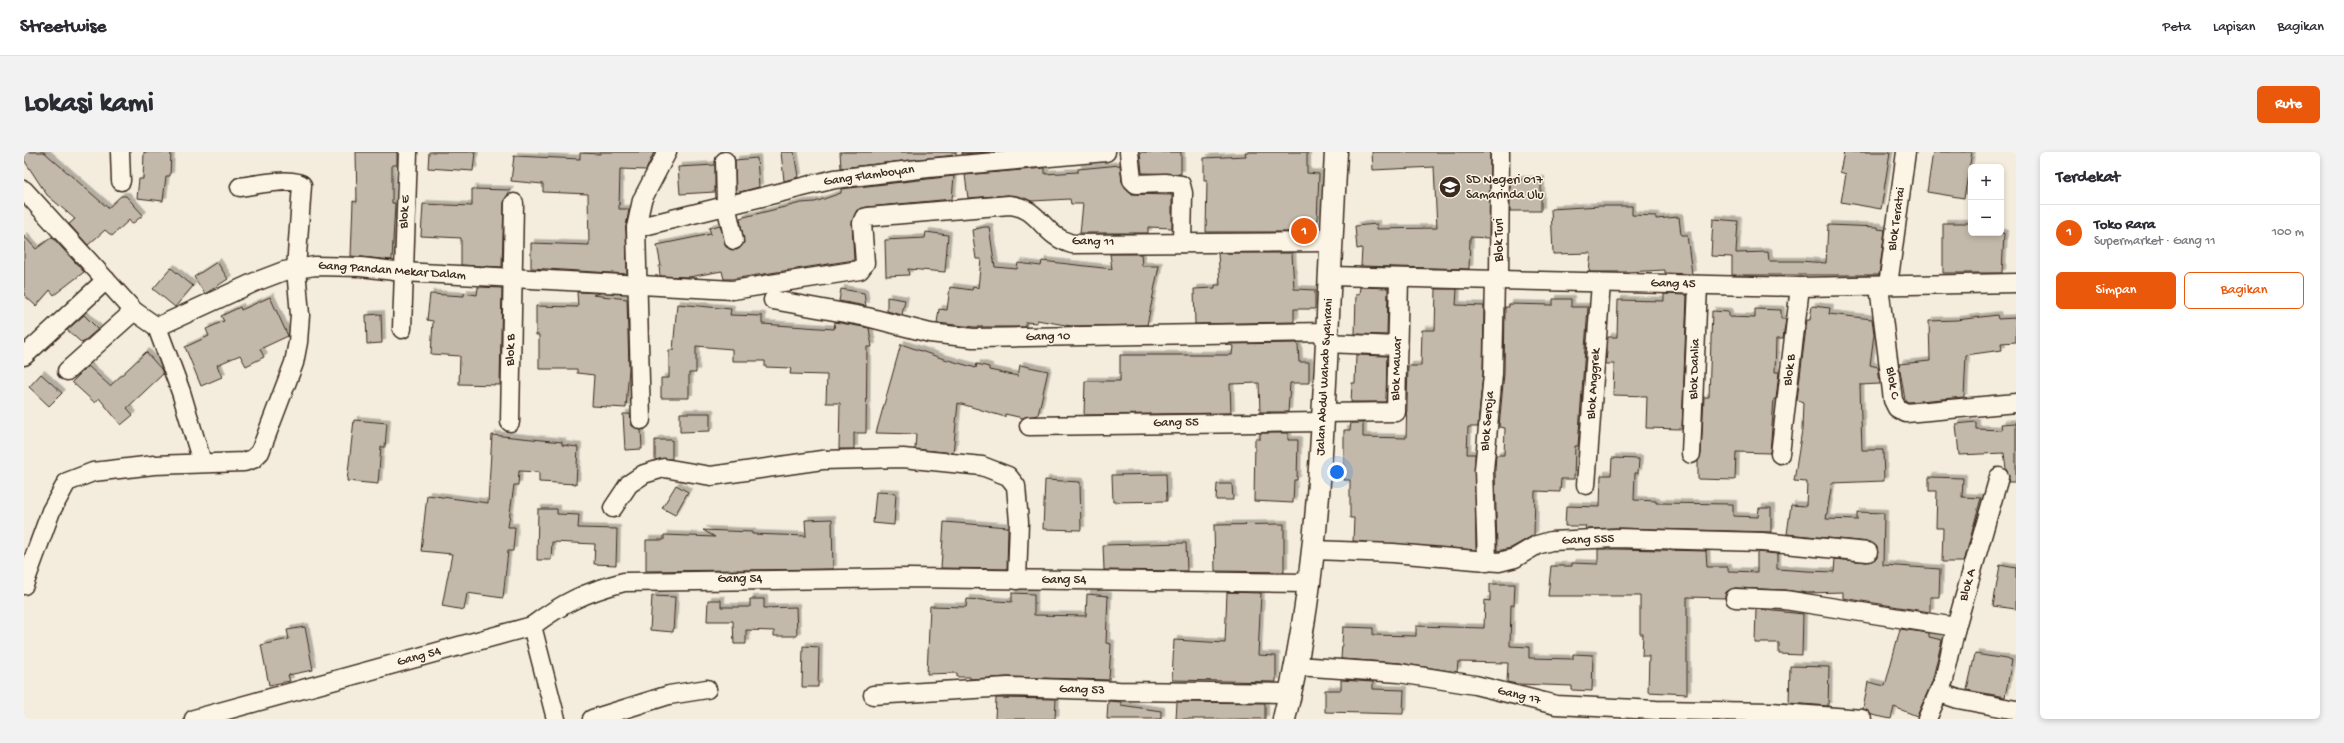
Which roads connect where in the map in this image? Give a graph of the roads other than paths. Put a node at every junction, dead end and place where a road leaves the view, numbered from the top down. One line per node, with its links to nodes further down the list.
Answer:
1 (120, 152): 10 (street)
2 (408, 152): 21 (street, Blok E)
3 (667, 152): 16 (street)
4 (1106, 152): 14 (street, Gang Flamboyan)
5 (1129, 152): 19 (street)
6 (1336, 152): 18 (highway, Jalan Abdul Wahab Syahrani)
7 (1500, 152): 26 (street, Blok Turi)
8 (1906, 152): 31 (street, Blok Teratai)
9 (725, 161): 14 (street)
10 (121, 181)
11 (240, 187): 20 (street)
12 (24, 190): 25 (street)
13 (514, 203): 24 (street, Blok B)
14 (726, 205): 16 (street, Gang Flamboyan); 17 (street)
15 (868, 217): 19 (street, Gang 11); 29 (street, Gang Pandan Mekar Dalam)
16 (636, 228): 29 (street)
17 (734, 240)
18 (1332, 242): 19 (street, Gang 11); 22 (highway, Jalan Abdul Wahab Syahrani)
19 (1182, 243)
20 (296, 269): 21 (street, Gang Pandan Mekar Dalam); 35 (street, Gang Pandan Mekar Dalam); 48 (street)
21 (403, 272): 24 (street, Gang Pandan Mekar Dalam); 36 (street, Blok E)
22 (1330, 276): 23 (street, Gang 45); 37 (highway, Jalan Abdul Wahab Syahrani)
23 (1399, 278): 26 (street, Gang 45); 38 (street, Blok Mawar)
24 (512, 279): 29 (street, Gang Pandan Mekar Dalam); 44 (street, Blok B)
25 (106, 280): 34 (street); 39 (street)
26 (1497, 280): 28 (street, Gang 45); 54 (street, Blok Seroja)
27 (2016, 282): 31 (street, Gang 45)
28 (1601, 283): 30 (street, Gang 45); 50 (street, Blok Anggrek)
29 (639, 285): 43 (street)
30 (1698, 285): 32 (street, Gang 45); 46 (street, Blok Dahlia)
31 (1883, 286): 32 (street, Gang 45); 41 (street, Blok C)
32 (1800, 287): 47 (street, Blok B)
33 (773, 300): 37 (street, Gang 10)
34 (134, 311): 35 (street); 40 (street)
35 (157, 327): 48 (street)
36 (402, 329)
37 (1327, 337): 38 (street, Gang 10); 42 (highway, Jalan Abdul Wahab Syahrani)
38 (1398, 346): 42 (street, Blok Mawar)
39 (24, 356)
40 (67, 371)
41 (2016, 403)
42 (1324, 418): 45 (street, Gang 55); 52 (highway, Jalan Abdul Wahab Syahrani)
43 (641, 420)
44 (510, 422)
45 (1029, 426)
46 (1691, 454)
47 (1780, 454)
48 (202, 462): 57 (street)
49 (1999, 477): 60 (street, Blok A)
50 (1586, 485)
51 (613, 508): 55 (street)
52 (1314, 550): 54 (street, Gang 555); 56 (highway, Jalan Abdul Wahab Syahrani)
53 (1868, 552): 54 (street, Gang 555)
54 (1487, 562)
55 (1017, 580): 56 (street, Gang 54); 59 (street, Gang 54)
56 (1309, 583): 61 (highway, Jalan Abdul Wahab Syahrani)
57 (24, 585)
58 (1735, 598): 60 (street)
59 (532, 626): 67 (street, Gang 54); 68 (street)
60 (1956, 627): 64 (street, Blok A)
61 (1296, 666): 63 (highway, Jalan Abdul Wahab Syahrani); 71 (street, Gang 17)
62 (707, 689): 69 (street)
63 (1291, 693): 65 (street, Gang 53); 70 (highway, Jalan Abdul Wahab Syahrani)
64 (1940, 693): 66 (street); 72 (street)
65 (873, 695)
66 (2016, 710)
67 (194, 719)
68 (556, 719)
69 (592, 719)
70 (1284, 719)
71 (1862, 719)
72 (1927, 719)

